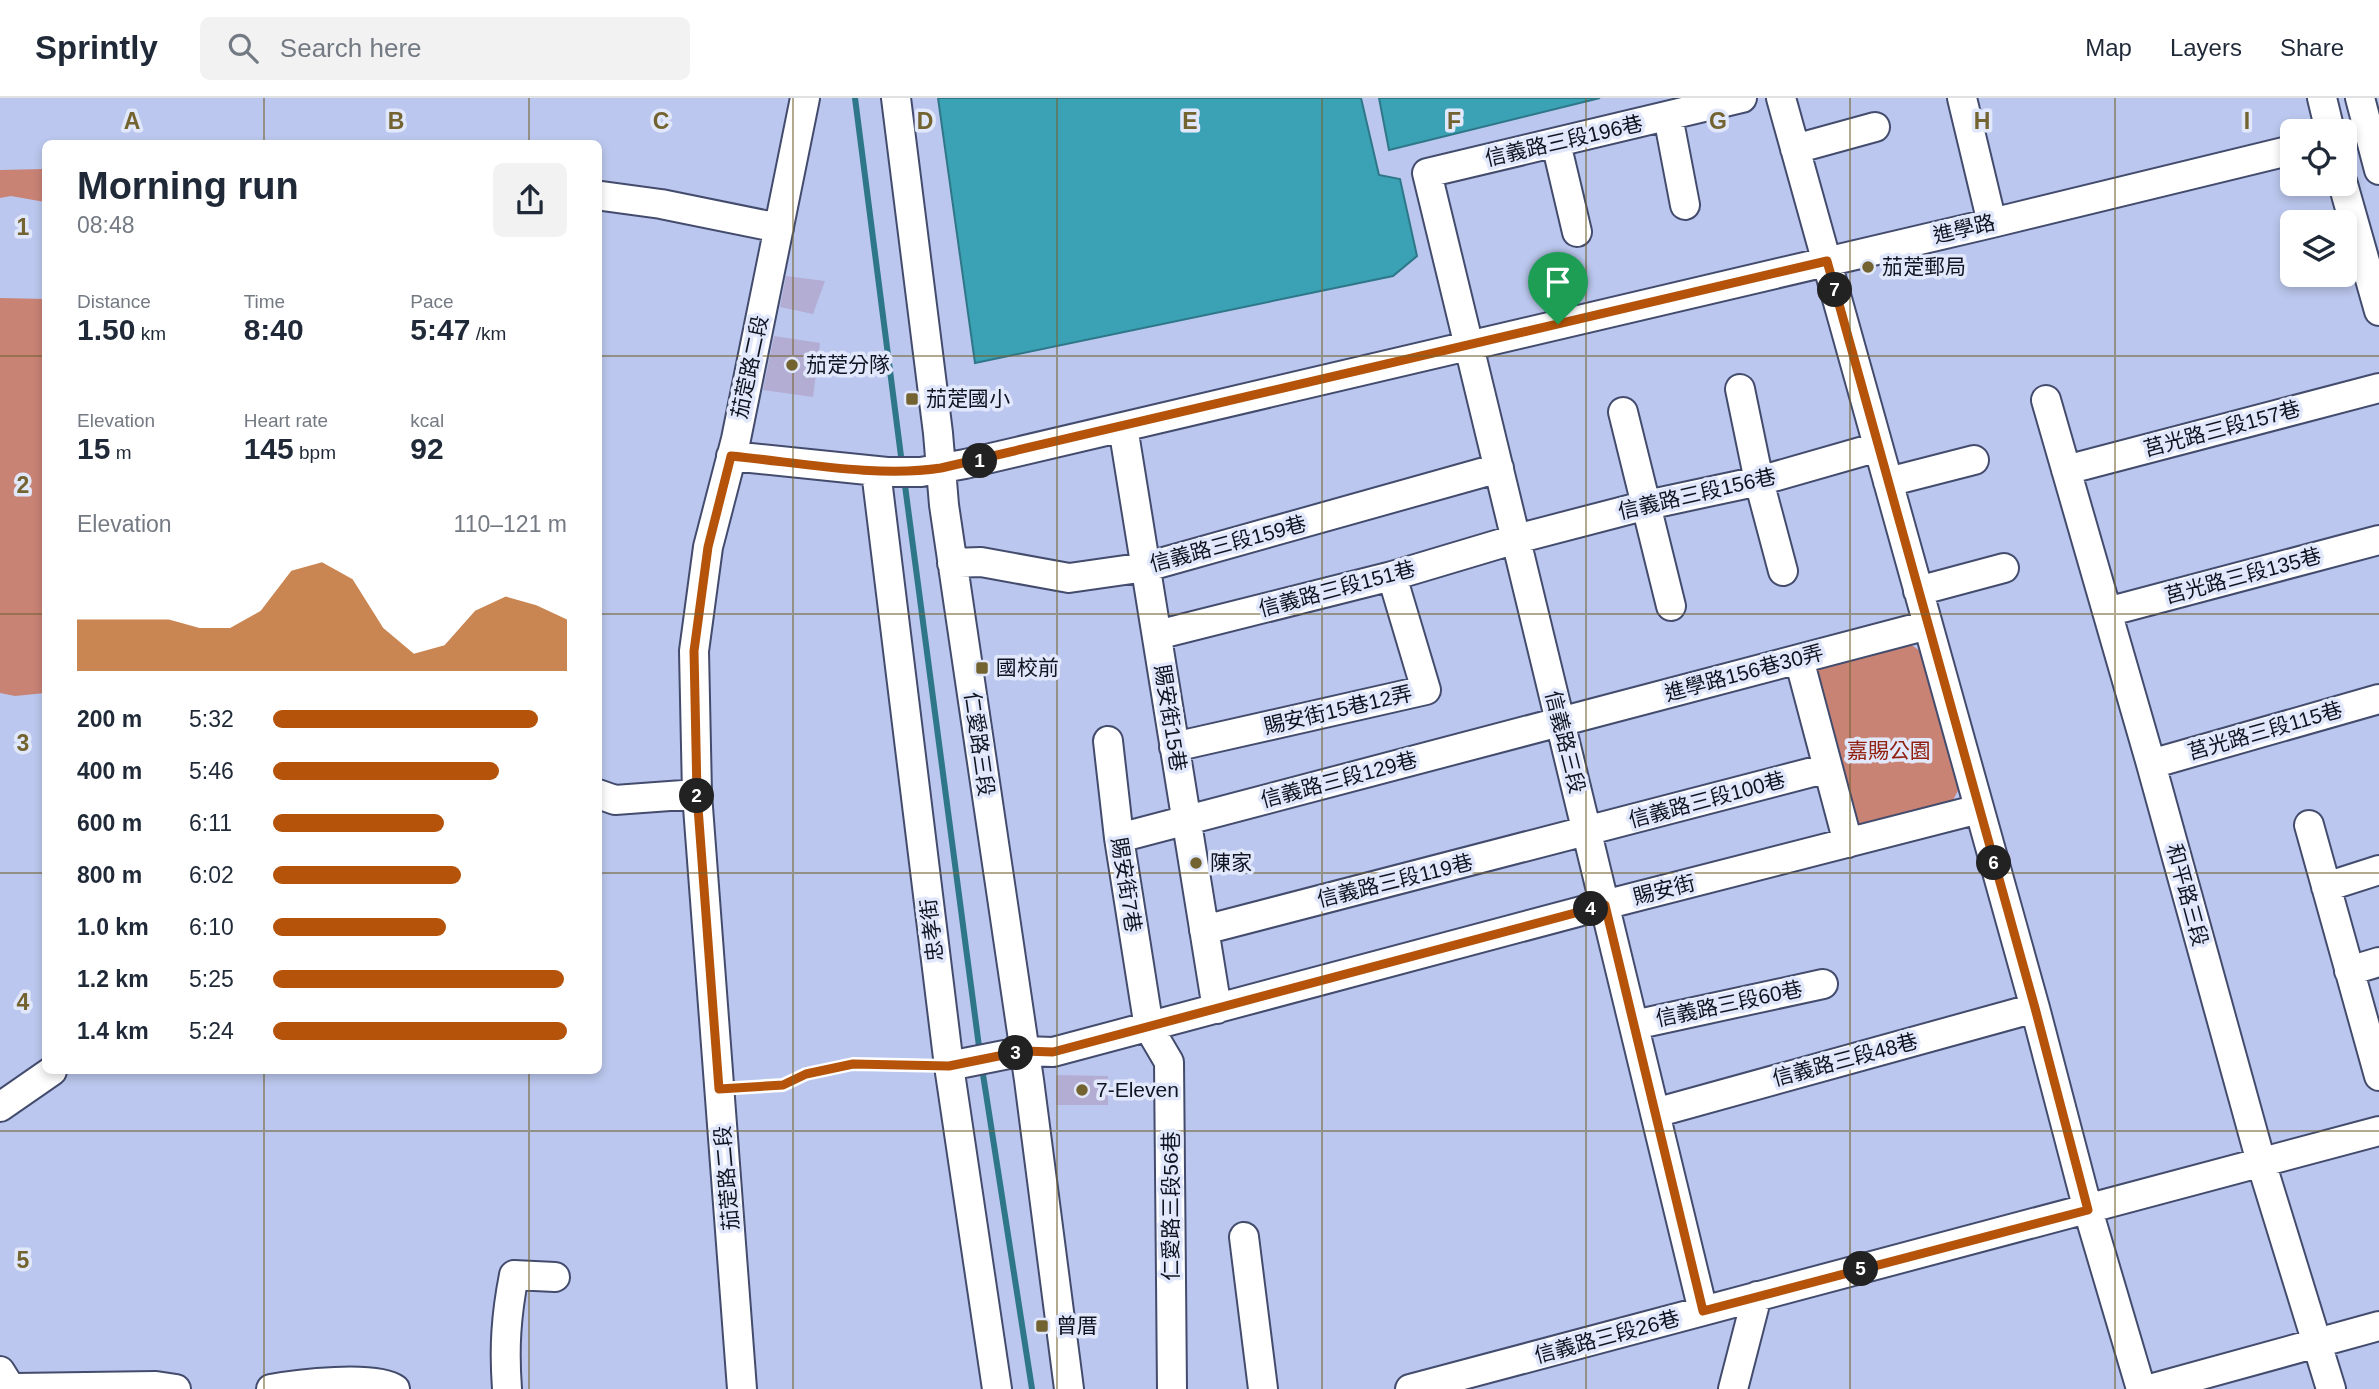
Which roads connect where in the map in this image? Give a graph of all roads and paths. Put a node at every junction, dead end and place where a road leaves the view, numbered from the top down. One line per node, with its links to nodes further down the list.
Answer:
1 (805, 98): 22 (street, 茄萣路二段)
2 (896, 98): 36 (street, 仁愛路三段)
3 (1742, 98): 8 (street, 信義路三段196巷)
4 (1781, 98): 14 (street)
5 (1962, 98): 21 (street)
6 (2322, 98): 9 (street)
7 (2360, 98): 10 (street)
8 (1668, 116): 13 (street, 信義路三段196巷); 20 (street)
9 (2327, 119)
10 (2357, 122)
11 (1875, 127): 14 (street)
12 (2357, 132): 16 (street)
13 (1556, 143): 17 (street, 信義路三段196巷); 23 (street)
14 (1795, 149): 24 (street)
15 (2280, 153): 21 (street, 進學路)
16 (2379, 170)
17 (1427, 173): 26 (street, 信義路三段)
18 (602, 196): 22 (street)
19 (2346, 196): 25 (street)
20 (1685, 205)
21 (1992, 223): 24 (street, 進學路)
22 (779, 228): 33 (street, 茄萣路二段)
23 (1577, 232)
24 (1827, 261): 26 (street, 進學路); 32 (street)
25 (2379, 311)
26 (1469, 345): 31 (street, 進學路); 35 (street, 信義路三段)
27 (2379, 388): 37 (street, 莒光路三段157巷)
28 (1740, 389): 39 (street)
29 (2046, 400): 37 (street, 和平路三段)
30 (1623, 412): 41 (street)
31 (1123, 427): 36 (street, 進學路); 45 (street, 賜安街15巷)
32 (1878, 447): 39 (street, 信義路三段156巷); 40 (street)
33 (731, 456): 38 (street, 進學路); 61 (street, 茄萣路二段)
34 (1974, 460): 40 (street)
35 (1499, 468): 42 (street, 信義路三段); 45 (street, 信義路三段159巷)
36 (931, 470): 38 (street, 進學路); 44 (street, 仁愛路三段)
37 (2066, 470): 51 (street, 和平路三段)
38 (882, 471): 82 (street, 忠孝街)
39 (1759, 481): 41 (street, 信義路三段156巷); 47 (street)
40 (1888, 482): 49 (street)
41 (1647, 505): 42 (street, 信義路三段156巷); 50 (street)
42 (1516, 539): 48 (street, 信義路三段151巷); 56 (street, 信義路三段)
43 (2379, 540): 51 (street, 莒光路三段135巷)
44 (952, 563): 45 (street, 信義路三段159巷); 80 (street, 仁愛路三段)
45 (1146, 567): 53 (street, 賜安街15巷)
46 (2004, 568): 49 (street)
47 (1783, 571)
48 (1392, 576): 53 (street, 信義路三段151巷); 58 (street, 賜安街15巷12弄)
49 (1918, 591): 52 (street)
50 (1671, 606)
51 (2107, 612): 59 (street, 和平路三段)
52 (1928, 625): 54 (street, 進學路156巷30弄); 63 (street)
53 (1157, 635): 58 (street, 賜安街15巷)
54 (1799, 659): 56 (street, 進學路156巷30弄); 60 (street)
55 (2379, 699): 59 (street, 莒光路三段115巷)
56 (1560, 722): 64 (street, 信義路三段129巷); 66 (street, 信義路三段)
57 (1108, 741): 67 (street, 賜安街7巷)
58 (1174, 747): 64 (street, 賜安街15巷)
59 (2151, 764): 88 (street, 和平路三段)
60 (1828, 768): 66 (street, 信義路三段100巷); 68 (street)
61 (697, 794): 62 (street); 84 (street, 茄萣路二段)
62 (602, 795)
63 (1979, 809): 68 (street, 賜安街); 76 (street)
64 (1186, 820): 67 (street, 信義路三段129巷); 72 (street, 賜安街15巷)
65 (2309, 825): 70 (street)
66 (1587, 832): 71 (street, 信義路三段); 72 (street, 信義路三段119巷)
67 (1119, 838): 79 (street, 賜安街7巷)
68 (1848, 843): 71 (street, 賜安街)
69 (2379, 870): 70 (street)
70 (2326, 887): 74 (street)
71 (1605, 905): 77 (street, 賜安街); 78 (street, 信義路三段)
72 (1204, 930): 77 (street, 賜安街15巷)
73 (2379, 962): 74 (street)
74 (2349, 971): 81 (street)
75 (1823, 984): 78 (street, 信義路三段60巷)
76 (2035, 1008): 86 (street, 信義路三段48巷); 89 (street)
77 (1217, 1009): 79 (street, 賜安街)
78 (1634, 1025): 86 (street, 信義路三段)
79 (1149, 1028): 80 (street, 賜安街); 104 (street, 仁愛路三段56巷)
80 (1012, 1053): 82 (street, 賜安街); 103 (street, 仁愛路三段)
81 (2377, 1062)
82 (956, 1064): 84 (path); 102 (street, 忠孝街)
83 (48, 1074): 85 (street)
84 (719, 1089): 101 (street, 茄萣路二段)
85 (0, 1107)
86 (1655, 1113): 93 (street, 信義路三段)
87 (2379, 1131): 88 (street, 信義路三段26巷)
88 (2261, 1162): 89 (street, 信義路三段26巷); 95 (street, 和平路三段)
89 (2088, 1210): 92 (street, 信義路三段26巷); 108 (street)
90 (1244, 1237): 105 (street)
91 (555, 1277): 100 (street)
92 (1757, 1296): 93 (street, 信義路三段26巷); 107 (street)
93 (1703, 1311): 106 (street, 信義路三段26巷)
94 (2379, 1326): 95 (street)
95 (2318, 1342): 109 (street); 110 (street, 和平路三段)
96 (8, 1379): 97 (street)
97 (176, 1389)
98 (271, 1389): 99 (street)
99 (396, 1389)
100 (507, 1389)
101 (742, 1389)
102 (997, 1389)
103 (1069, 1389)
104 (1172, 1389)
105 (1262, 1389)
106 (1410, 1389)
107 (1734, 1389)
108 (2141, 1389)
109 (2150, 1389)
110 (2331, 1389)

